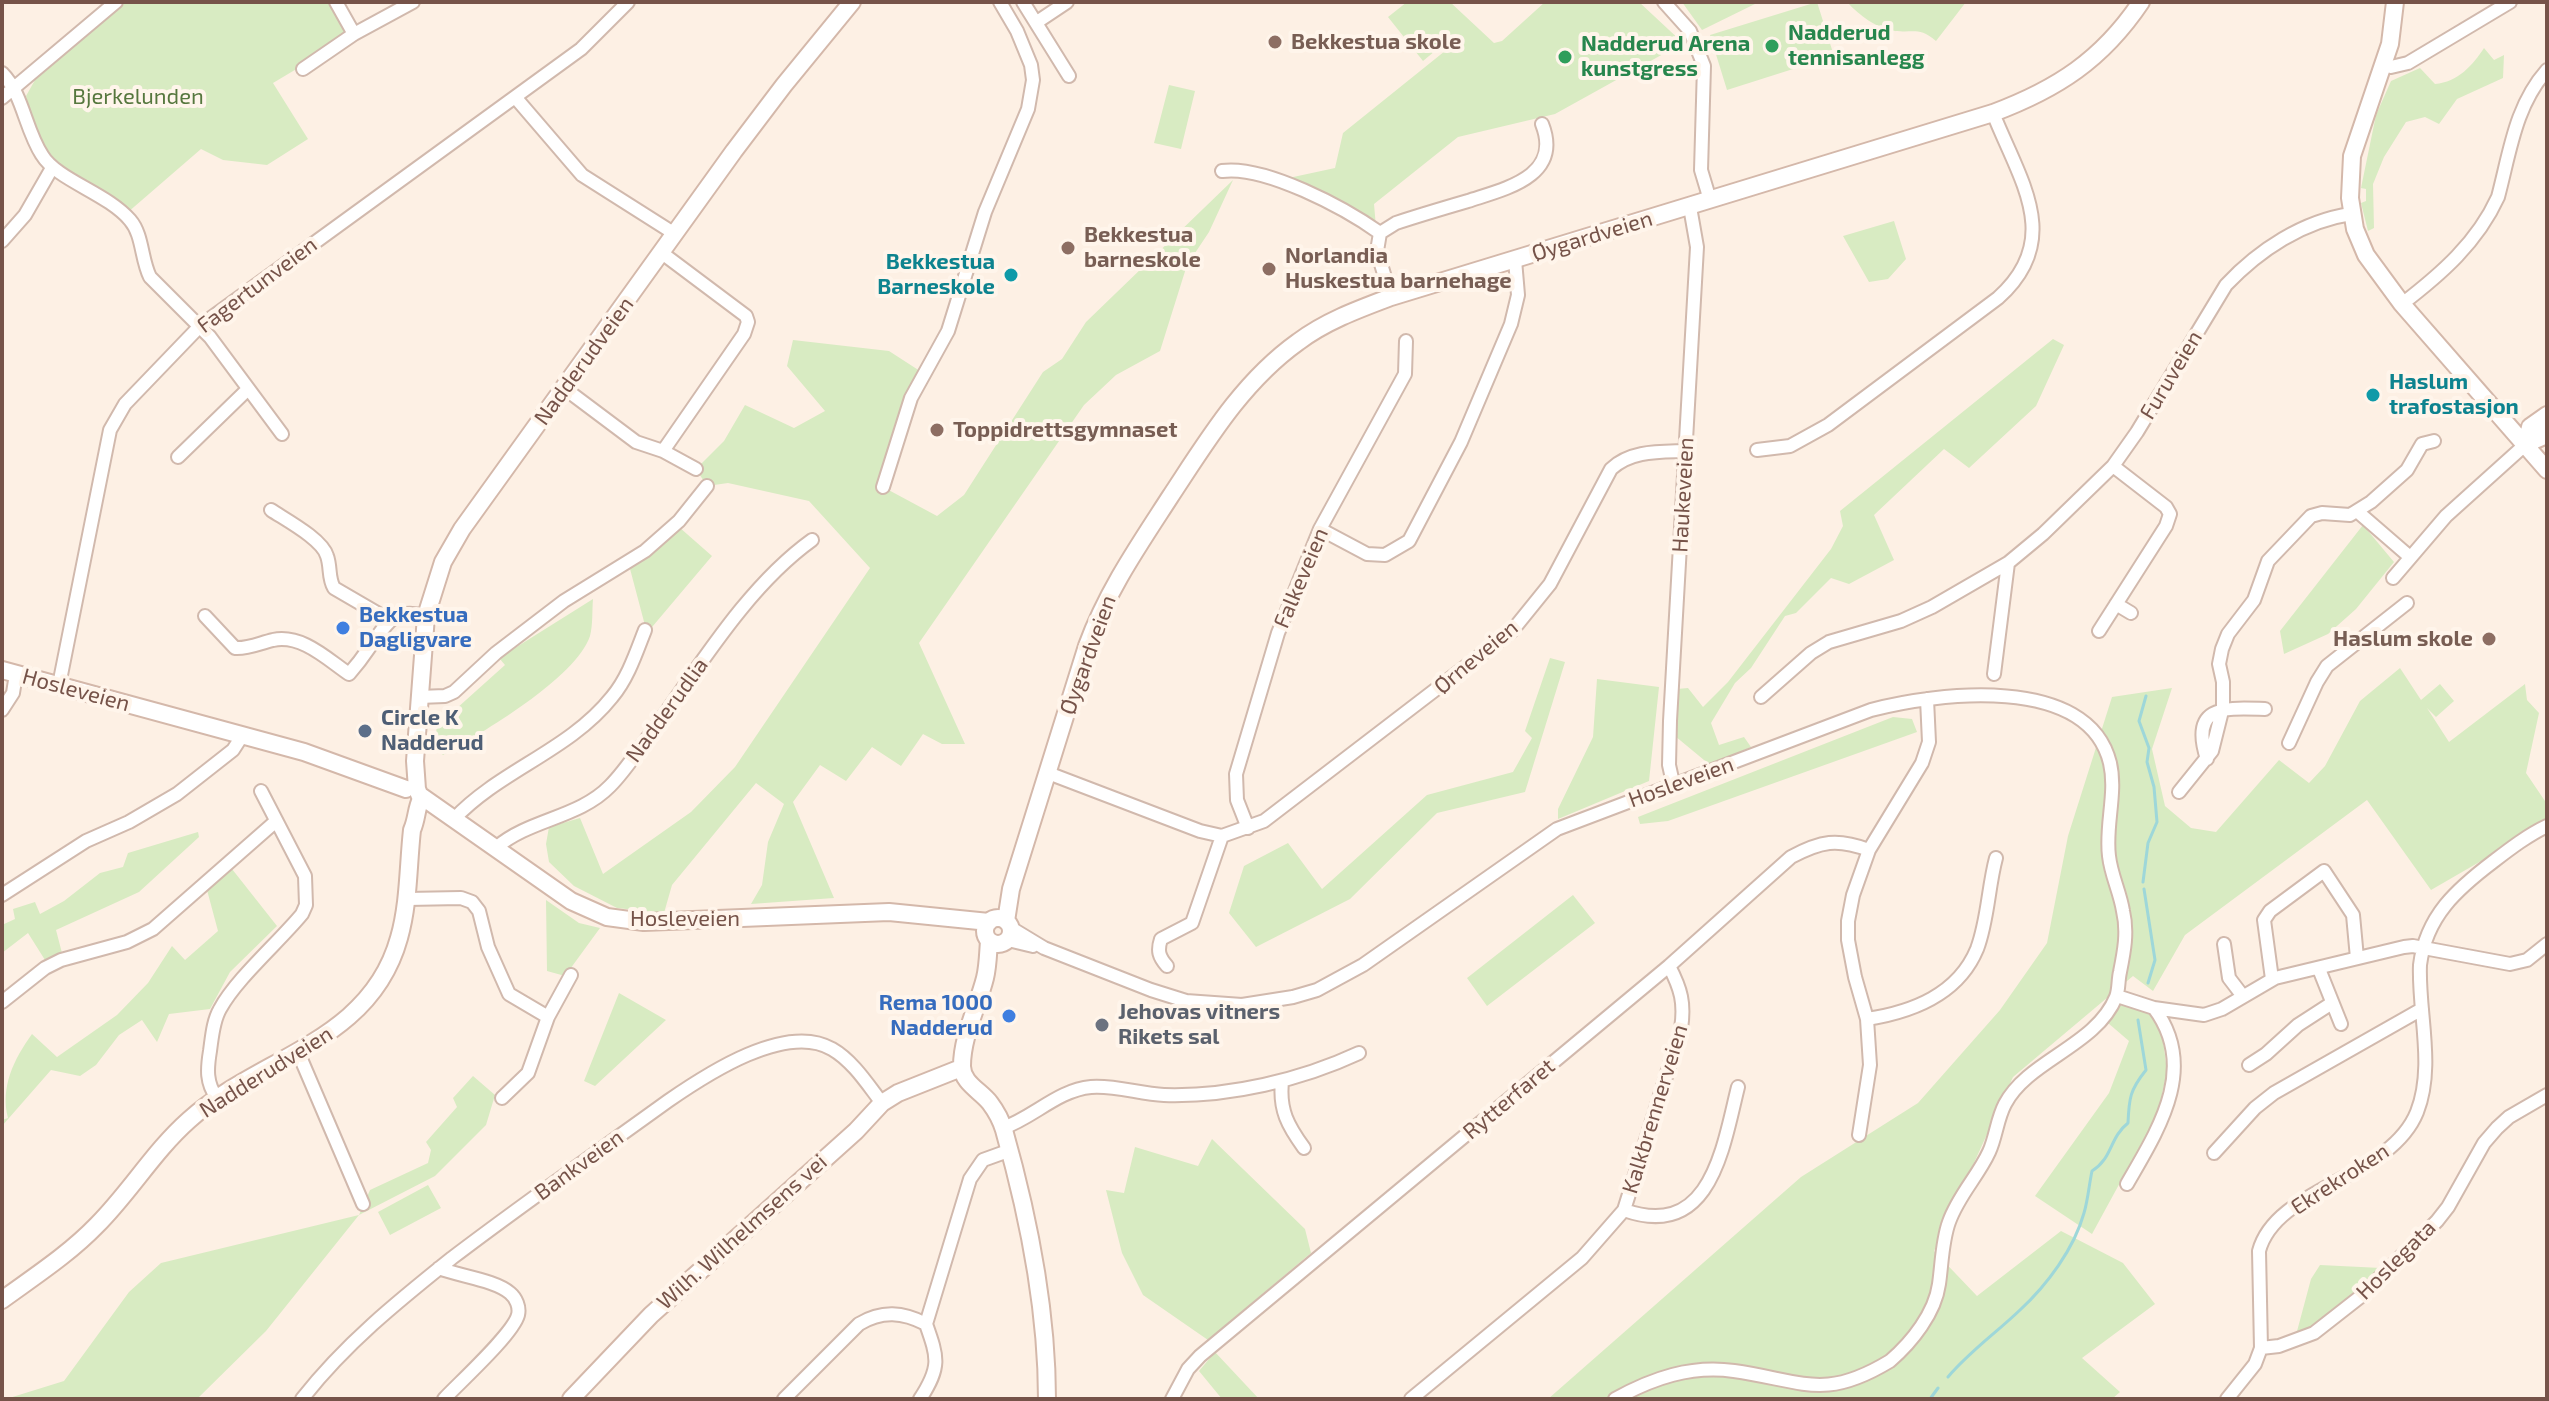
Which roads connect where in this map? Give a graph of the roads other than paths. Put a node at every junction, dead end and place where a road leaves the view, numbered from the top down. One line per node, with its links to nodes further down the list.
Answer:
1 (116, 2): 20 (street)
2 (336, 2): 14 (street)
3 (413, 2): 14 (street)
4 (628, 2): 21 (street, Fagertunveien)
5 (852, 2): 31 (street, Nadderudveien)
6 (1000, 2): 54 (street)
7 (1023, 2): 13 (street)
8 (1067, 2): 13 (street)
9 (1664, 2): 27 (street)
10 (2141, 2): 23 (street, Øygardveien)
11 (2395, 2): 15 (street)
12 (2510, 2): 15 (street)
13 (1037, 22): 19 (street)
14 (354, 34): 16 (street)
15 (2383, 65): 29 (street)
16 (303, 69)
17 (2547, 70): 36 (street)
18 (2, 73): 20 (street)
19 (1069, 76)
20 (15, 89): 22 (street); 25 (street)
21 (515, 97): 31 (street); 37 (street, Fagertunveien)
22 (2, 98)
23 (1993, 113): 27 (street, Øygardveien); 46 (street)
24 (1542, 124): 30 (street)
25 (52, 168): 32 (street); 37 (street)
26 (1222, 171): 30 (street)
27 (1710, 200): 28 (street, Øygardveien)
28 (1690, 207): 34 (street, Øygardveien); 48 (street, Haukeveien)
29 (2351, 214): 36 (street); 50 (street, Furuveien)
30 (1380, 233): 35 (street)
31 (675, 234): 33 (street, Nadderudveien)
32 (2, 241)
33 (662, 253): 39 (street, Nadderudveien); 47 (street)
34 (1515, 260): 35 (street, Øygardveien); 57 (street)
35 (1391, 297): 81 (street, Øygardveien)
36 (2402, 304): 45 (street)
37 (200, 326): 40 (street); 72 (street, Fagertunveien)
38 (1406, 341): 57 (street, Falkeveien)
39 (564, 388): 47 (street); 66 (street, Nadderudveien)
40 (247, 390): 43 (street); 49 (street)
41 (2547, 415): 45 (street)
42 (2547, 427): 45 (street)
43 (282, 434)
44 (2434, 441): 56 (street)
45 (2526, 444): 52 (street); 59 (street)
46 (1757, 450)
47 (663, 451): 51 (street)
48 (1686, 451): 82 (street, Haukeveien); 89 (street, Ørneveien)
49 (178, 457)
50 (2113, 466): 60 (street, Furuveien); 63 (street)
51 (696, 469)
52 (2547, 470)
53 (707, 486): 73 (street)
54 (883, 487)
55 (271, 510): 67 (street)
56 (2358, 512): 59 (street); 76 (street)
57 (1320, 529): 89 (street, Falkeveien)
58 (812, 540): 91 (street, Nadderudlia)
59 (2410, 557): 61 (street)
60 (2008, 563): 71 (street); 74 (street, Furuveien)
61 (2393, 578)
62 (2407, 603): 80 (street)
63 (2116, 604): 64 (street); 69 (street)
64 (2131, 613)
65 (205, 616): 67 (street)
66 (426, 616): 67 (street); 73 (street, Nadderudveien)
67 (389, 620)
68 (645, 630): 86 (street)
69 (2099, 631)
70 (9, 672): 72 (street, Hosleveien); 78 (street)
71 (1994, 674)
72 (59, 685): 79 (street, Hosleveien)
73 (419, 697): 83 (street, Nadderudveien)
74 (1761, 697)
75 (1927, 699): 82 (street, Hosleveien); 92 (street); 107 (street, Hosleveien)
76 (2223, 707): 77 (street); 85 (street)
77 (2265, 709)
78 (2, 710)
79 (242, 736): 83 (street, Hosleveien); 94 (street)
80 (2289, 743)
81 (1048, 773): 90 (street); 96 (street, Øygardveien)
82 (1673, 783): 96 (street, Hosleveien)
83 (407, 790): 86 (street, Hosleveien); 95 (street, Nadderudveien)
84 (261, 791): 87 (street)
85 (2179, 792)
86 (452, 818): 91 (street, Hosleveien)
87 (275, 822): 108 (street); 122 (street)
88 (2547, 826): 99 (street, Ekrekroken)
89 (1248, 828): 90 (street, Ørneveien)
90 (1222, 836): 101 (street)
91 (497, 847): 96 (street, Hosleveien)
92 (1869, 850): 102 (street, Rytterfaret); 113 (street)
93 (1996, 858): 113 (street)
94 (2, 895)
95 (407, 899): 112 (street); 115 (street, Nadderudveien)
96 (998, 932): 118 (street, Øygardveien)
97 (2224, 944): 106 (street)
98 (2547, 944): 99 (street)
99 (2422, 948): 100 (street); 111 (street, Ekrekroken)
100 (2357, 958): 103 (street); 105 (street)
101 (1167, 966)
102 (1669, 966): 132 (street, Kalkbrennerveien); 143 (street, Rytterfaret)
103 (2319, 969): 105 (street); 109 (street)
104 (571, 975): 112 (street)
105 (2272, 979): 106 (street)
106 (2242, 995): 110 (street)
107 (2117, 996): 110 (street); 145 (street, Hosleveien)
108 (2, 1002)
109 (2332, 1003): 114 (street); 117 (street)
110 (2154, 1008): 130 (street)
111 (2422, 1009): 129 (street); 136 (street, Ekrekroken)
112 (548, 1017): 123 (street)
113 (1867, 1019): 126 (street)
114 (2341, 1024)
115 (298, 1052): 122 (street, Nadderudveien); 131 (street)
116 (1359, 1053): 119 (street)
117 (2249, 1065)
118 (963, 1073): 124 (street, Wilh. Wilhelmsens vei); 125 (street)
119 (1282, 1082): 125 (street); 127 (street)
120 (1738, 1087): 132 (street)
121 (2547, 1095): 136 (street, Hoslegata)
122 (217, 1098): 134 (street, Nadderudveien)
123 (502, 1098)
124 (882, 1103): 133 (street, Bankveien); 139 (street, Wilh. Wilhelmsens vei)
125 (1003, 1128): 128 (street)
126 (1859, 1135)
127 (1304, 1148)
128 (1008, 1151): 135 (street); 142 (street)
129 (2214, 1153)
130 (2127, 1184)
131 (363, 1204)
132 (1624, 1210): 144 (street, Kalkbrennerveien)
133 (439, 1268): 137 (street, Bankveien); 138 (street)
134 (2, 1300)
135 (926, 1324): 140 (street); 141 (street)
136 (2261, 1348): 146 (street)
137 (302, 1399)
138 (444, 1399)
139 (571, 1399)
140 (784, 1399)
141 (920, 1399)
142 (1047, 1399)
143 (1172, 1399)
144 (1411, 1399)
145 (1615, 1399)
146 (2227, 1399)

